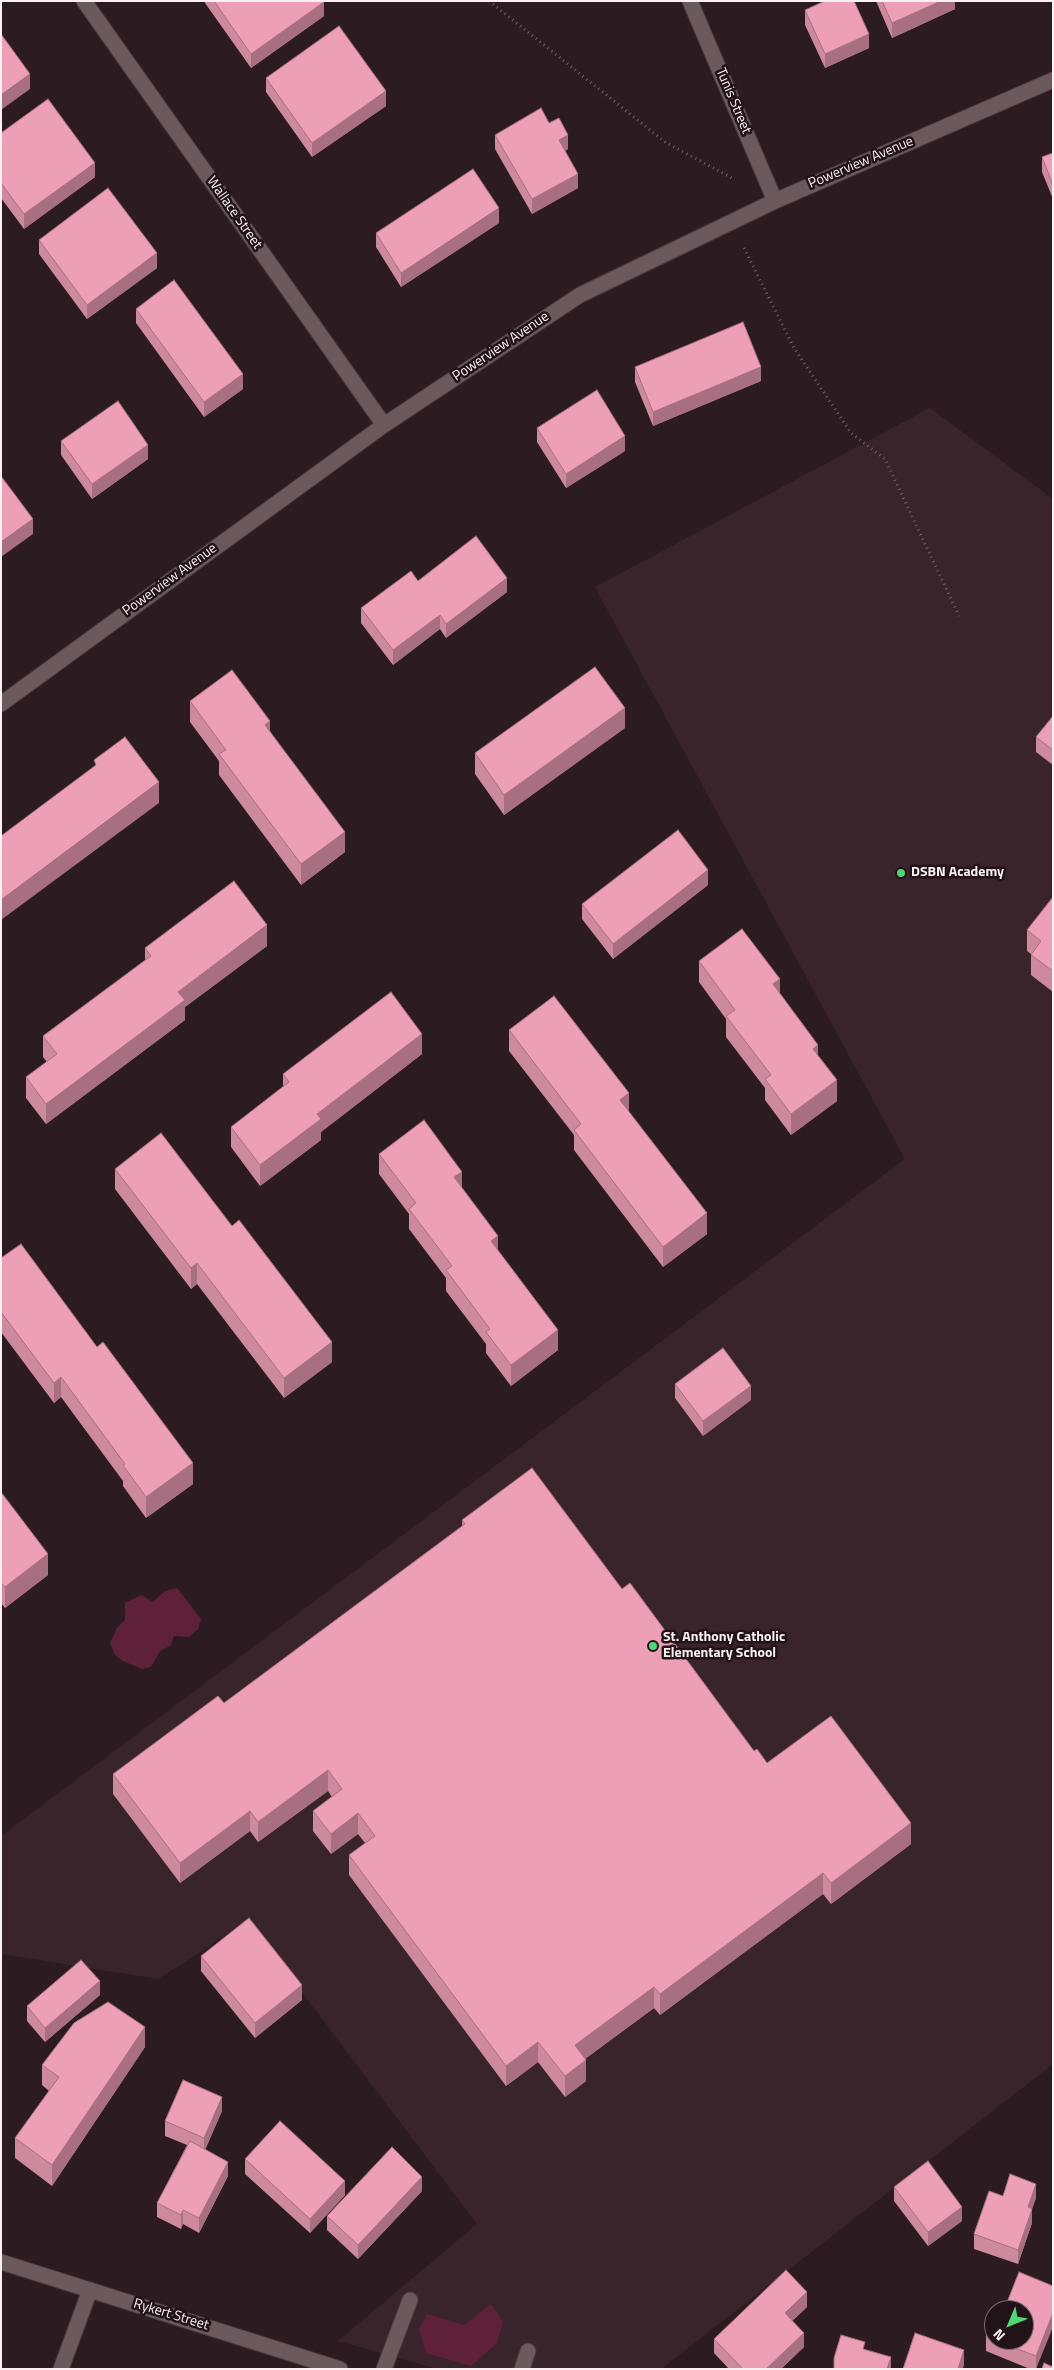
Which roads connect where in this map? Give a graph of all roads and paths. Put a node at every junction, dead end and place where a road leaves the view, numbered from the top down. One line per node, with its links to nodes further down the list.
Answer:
1 (84, 1): 7 (street, Wallace Street)
2 (489, 1): 5 (path)
3 (690, 1): 5 (street, Tunis Street)
4 (1053, 80): 5 (street, Powerview Avenue)
5 (775, 201): 7 (street, Powerview Avenue)
6 (742, 245): 8 (path)
7 (384, 425): 9 (street, Powerview Avenue)
8 (959, 616)
9 (1, 704)
10 (1, 2262): 11 (street, Rykert Street)
11 (90, 2290): 14 (street); 15 (street, Rykert Street)
12 (410, 2300): 16 (street)
13 (528, 2351): 17 (street)
14 (62, 2369)
15 (340, 2369)
16 (384, 2369)
17 (522, 2369)

